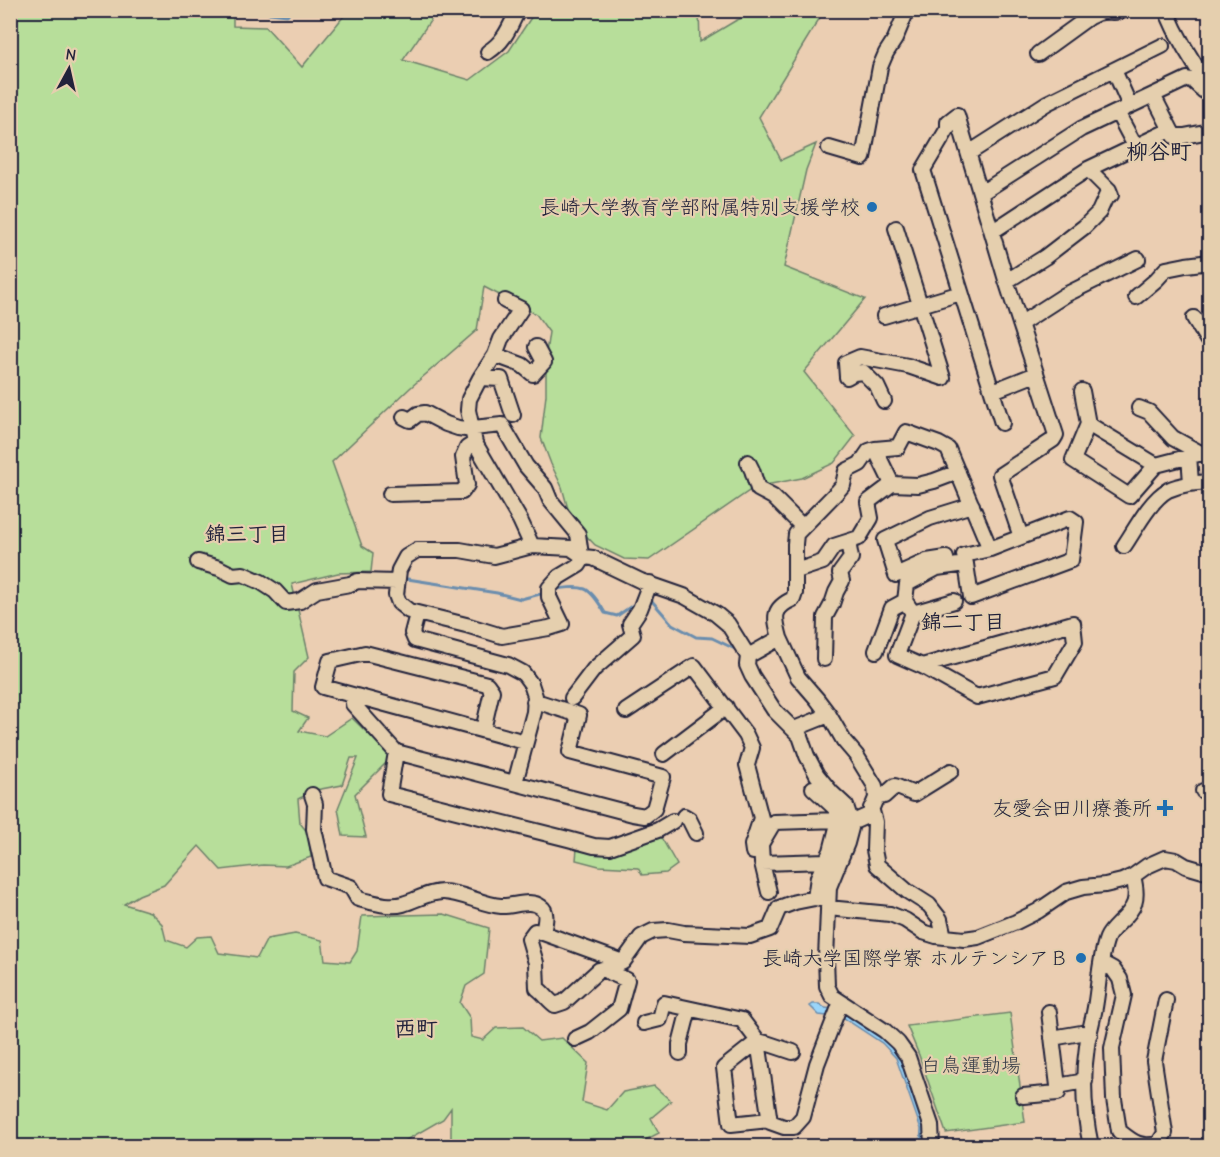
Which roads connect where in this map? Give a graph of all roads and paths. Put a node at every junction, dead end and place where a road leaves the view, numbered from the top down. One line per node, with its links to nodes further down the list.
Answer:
1 (518, 10): 6 (street)
2 (907, 10): 15 (street)
3 (1124, 10): 7 (street)
4 (1166, 10): 9 (street)
5 (1162, 46): 8 (street)
6 (488, 52)
7 (1038, 54)
8 (1114, 70): 11 (street); 16 (street)
9 (1209, 89): 10 (street)
10 (1154, 95): 11 (street); 12 (street)
11 (1124, 109): 14 (street); 18 (street)
12 (1170, 130): 13 (street); 14 (street)
13 (1209, 131)
14 (1135, 146): 17 (street)
15 (829, 148)
16 (969, 153): 18 (street); 24 (street)
17 (1088, 169): 20 (street); 23 (street)
18 (981, 193): 20 (street)
19 (896, 228): 27 (street)
20 (993, 231): 23 (street)
21 (1138, 259): 30 (street)
22 (1209, 262): 25 (street)
23 (1006, 279): 30 (street)
24 (961, 293): 27 (street); 36 (street)
25 (1136, 297)
26 (505, 301): 33 (street)
27 (921, 305): 28 (street); 38 (street)
28 (884, 316)
29 (1194, 318): 31 (street)
30 (1020, 324): 34 (street)
31 (1206, 343)
32 (536, 347): 33 (street)
33 (495, 355): 35 (street)
34 (1036, 374): 36 (street); 56 (street)
35 (480, 378): 40 (street); 44 (street)
36 (993, 391): 42 (street)
37 (1082, 391): 43 (street)
38 (884, 401)
39 (1139, 408): 46 (street)
40 (513, 415)
41 (404, 417): 44 (street)
42 (1002, 423)
43 (1088, 424): 48 (street); 48 (street)
44 (474, 434): 53 (street); 58 (street); 61 (street)
45 (875, 449): 49 (street); 52 (street); 55 (street)
46 (1200, 454): 48 (street); 51 (street)
47 (748, 462): 55 (street)
48 (1156, 465)
49 (958, 472): 52 (street); 54 (street)
50 (1209, 482): 51 (street)
51 (1191, 483): 59 (street)
52 (892, 484): 57 (street)
53 (390, 495)
54 (972, 505): 60 (street); 62 (street)
55 (803, 527): 64 (street)
56 (1021, 537): 60 (street); 62 (street)
57 (848, 542): 64 (street); 74 (street)
58 (532, 546): 61 (street); 65 (street)
59 (1124, 546)
60 (990, 549): 62 (street)
61 (582, 556): 66 (street); 70 (street)
62 (965, 560): 67 (street)
63 (198, 562): 65 (street)
64 (796, 572): 71 (street)
65 (397, 582): 70 (street)
66 (650, 583): 73 (street); 77 (street)
67 (905, 601): 69 (street); 72 (street)
68 (954, 601): 69 (street)
69 (913, 613): 75 (street)
70 (417, 614): 78 (street)
71 (780, 638): 73 (street); 81 (street)
72 (876, 651)
73 (748, 656): 82 (street)
74 (824, 659)
75 (922, 666): 75 (street)
76 (353, 695): 83 (street); 83 (street); 85 (street)
77 (572, 698)
78 (534, 702): 84 (street); 88 (street)
79 (726, 707): 80 (street); 86 (street); 99 (street)
80 (626, 711)
81 (829, 715): 82 (street); 91 (street)
82 (795, 729): 92 (street)
83 (483, 730): 84 (street)
84 (525, 742): 88 (street)
85 (396, 752): 88 (street); 93 (street)
86 (664, 754)
87 (951, 771): 91 (street)
88 (515, 783)
89 (813, 788): 92 (street)
90 (312, 795): 102 (street)
91 (874, 803): 92 (street); 103 (street)
92 (845, 822): 94 (street); 96 (street); 100 (street)
93 (696, 833)
94 (826, 861): 96 (street); 100 (street)
95 (1209, 861): 97 (street)
96 (762, 863): 99 (street)
97 (1203, 871): 98 (street)
98 (1133, 876): 103 (street); 105 (street)
99 (769, 891): 101 (street)
100 (824, 902): 101 (street); 103 (street); 108 (street)
101 (779, 908): 104 (street)
102 (543, 933): 104 (street); 106 (street)
103 (944, 937)
104 (623, 962): 106 (street)
105 (1102, 963): 107 (street); 112 (street)
106 (602, 969): 114 (street)
107 (1166, 1000)
108 (841, 1002): 121 (street); 122 (street)
109 (689, 1009): 111 (street); 115 (street); 117 (street)
110 (1049, 1012): 113 (street)
111 (644, 1023)
112 (1090, 1034): 113 (street); 118 (street)
113 (1052, 1038): 119 (street)
114 (575, 1039)
115 (758, 1041): 116 (street); 121 (street); 121 (street)
116 (794, 1052)
117 (680, 1053)
118 (1085, 1081): 119 (street); 123 (street)
119 (1058, 1086): 120 (street)
120 (1023, 1096)
121 (769, 1120)
122 (932, 1146)
123 (1091, 1146)

